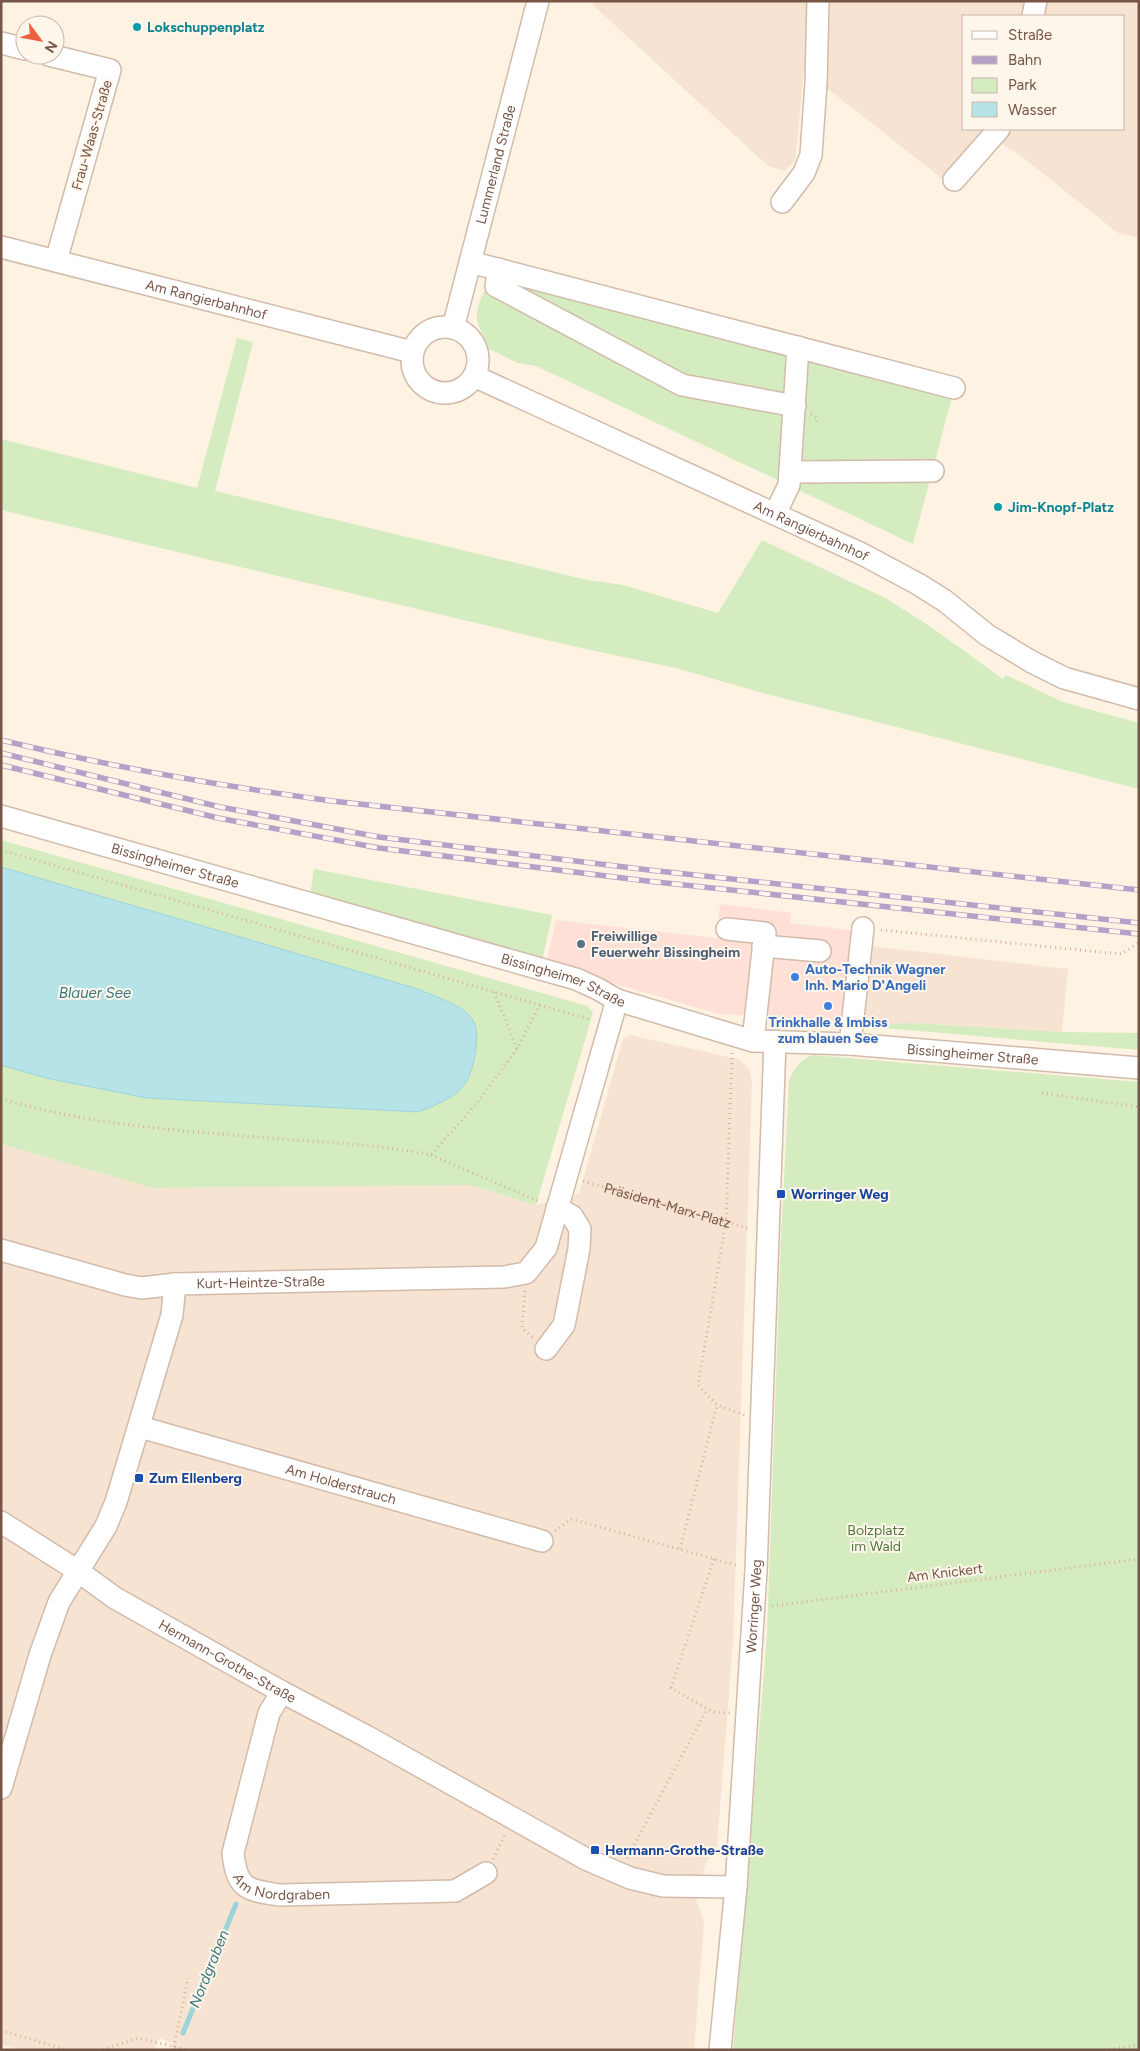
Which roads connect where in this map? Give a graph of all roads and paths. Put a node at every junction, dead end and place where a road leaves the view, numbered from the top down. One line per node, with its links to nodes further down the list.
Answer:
1 (538, 1): 13 (street, Lummerland Straße)
2 (818, 1): 10 (street)
3 (1036, 1): 4 (street)
4 (1033, 15)
5 (1, 43): 6 (street)
6 (15, 46)
7 (65, 59): 12 (street, Frau-Waas-Straße)
8 (998, 130): 9 (street)
9 (954, 180)
10 (782, 202)
11 (1, 247): 12 (street, Am Rangierbahnhof)
12 (56, 261): 17 (street, Am Rangierbahnhof)
13 (470, 262): 14 (street); 15 (street, Lummerland Straße)
14 (499, 269): 19 (street); 20 (street)
15 (453, 328): 17 (street); 18 (street)
16 (798, 347): 20 (street)
17 (412, 352): 18 (street)
18 (474, 376): 24 (street, Am Rangierbahnhof)
19 (954, 388)
20 (803, 410): 21 (path); 23 (street)
21 (817, 423)
22 (933, 471): 23 (street)
23 (790, 472): 24 (street)
24 (775, 514): 25 (street, Am Rangierbahnhof)
25 (1139, 699)
26 (1, 816): 34 (street, Bissingheimer Straße)
27 (1, 850): 33 (path)
28 (727, 928): 31 (street)
29 (862, 928): 30 (path); 39 (street)
30 (1138, 943)
31 (763, 946): 32 (street); 37 (street)
32 (820, 952)
33 (494, 991): 35 (path); 40 (path)
34 (617, 1000): 36 (street); 37 (street, Bissingheimer Straße)
35 (540, 1004): 36 (path); 40 (path)
36 (609, 1025): 46 (street)
37 (743, 1038): 38 (street, Bissingheimer Straße); 48 (path)
38 (775, 1041): 39 (street, Bissingheimer Straße); 49 (street, Worringer Weg)
39 (850, 1044): 41 (street, Bissingheimer Straße)
40 (517, 1049): 45 (path)
41 (1139, 1068)
42 (1042, 1093): 44 (path)
43 (1, 1099): 45 (path)
44 (1139, 1107)
45 (431, 1155): 47 (path)
46 (566, 1174): 47 (street); 48 (path, Präsident-Marx-Platz)
47 (557, 1208): 51 (street); 53 (street)
48 (726, 1222): 49 (path, Präsident-Marx-Platz); 54 (path)
49 (768, 1235): 55 (street, Worringer Weg)
50 (1, 1250): 52 (street, Kurt-Heintze-Straße)
51 (526, 1273): 52 (street, Kurt-Heintze-Straße); 53 (path)
52 (175, 1284): 56 (street)
53 (546, 1349)
54 (717, 1405): 55 (path); 59 (path)
55 (761, 1422): 63 (street, Worringer Weg)
56 (140, 1427): 58 (street, Am Holderstrauch); 62 (street)
57 (1, 1522): 62 (street, Hermann-Grothe-Straße)
58 (542, 1541): 59 (path)
59 (680, 1549): 60 (path)
60 (714, 1559): 63 (path); 66 (path)
61 (1139, 1559): 64 (path, Am Knickert)
62 (78, 1571): 65 (street, Hermann-Grothe-Straße); 68 (street)
63 (756, 1571): 64 (street, Worringer Weg)
64 (754, 1608): 67 (street, Worringer Weg)
65 (282, 1692): 69 (street, Hermann-Grothe-Straße); 70 (street, Am Nordgraben)
66 (707, 1709): 67 (path); 71 (path)
67 (746, 1714): 72 (street, Worringer Weg)
68 (1, 1788)
69 (513, 1819): 70 (path); 71 (street, Hermann-Grothe-Straße)
70 (486, 1873)
71 (618, 1874): 72 (street, Hermann-Grothe-Straße)
72 (736, 1887): 80 (street, Worringer Weg)
73 (188, 1978): 76 (path)
74 (1, 2030): 77 (path)
75 (1139, 2045): 81 (path)
76 (174, 2047): 78 (path); 79 (path)
77 (66, 2050)
78 (103, 2050)
79 (189, 2050)
80 (720, 2050)
81 (1104, 2050)

